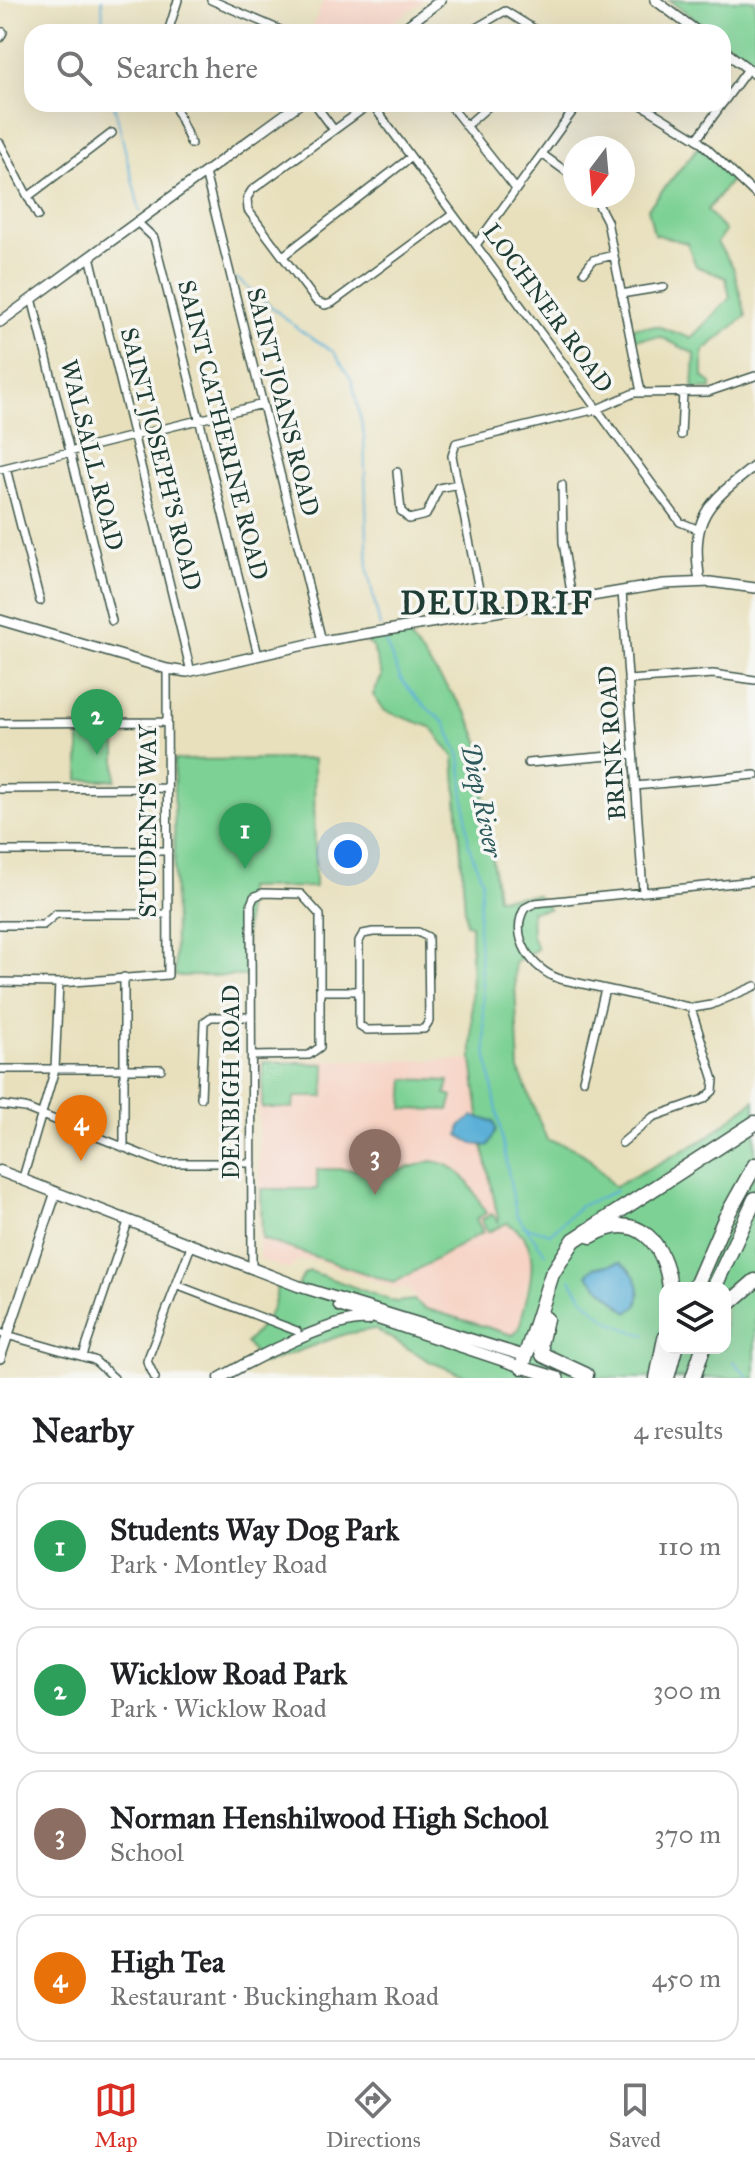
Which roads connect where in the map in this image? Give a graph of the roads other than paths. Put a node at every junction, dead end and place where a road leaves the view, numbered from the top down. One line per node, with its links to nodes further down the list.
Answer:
1 (178, 0): 5 (street)
2 (211, 0): 6 (street)
3 (441, 0): 7 (street)
4 (655, 0): 10 (street)
5 (170, 24)
6 (266, 24)
7 (410, 24)
8 (483, 24): 9 (street)
9 (526, 24)
10 (687, 24)
11 (731, 56): 12 (street)
12 (752, 71): 13 (street)
13 (731, 95)
14 (177, 112): 29 (street)
15 (288, 112): 33 (street)
16 (321, 112): 25 (street)
17 (360, 112): 25 (street)
18 (377, 112): 31 (street, LOCHNER ROAD)
19 (455, 112): 24 (street)
20 (482, 112): 24 (street)
21 (572, 112): 30 (street)
22 (653, 112): 27 (street)
23 (717, 112): 27 (street)
24 (466, 126): 34 (street)
25 (334, 130): 44 (street)
26 (112, 133): 36 (street)
27 (697, 139): 35 (street)
28 (0, 143): 36 (street)
29 (191, 144)
30 (542, 154): 32 (street); 34 (street)
31 (411, 157): 38 (street, LOCHNER ROAD); 44 (street)
32 (563, 169)
33 (205, 173): 40 (street); 53 (street, SAINT JOANS ROAD)
34 (516, 189): 41 (street)
35 (755, 194)
36 (29, 196): 39 (street)
37 (601, 208): 42 (street)
38 (453, 214): 41 (street, LOCHNER ROAD); 44 (street)
39 (38, 216)
40 (142, 219): 43 (street); 55 (street, SAINT CATHERINE ROAD)
41 (476, 245): 54 (street, LOCHNER ROAD)
42 (614, 255): 45 (street); 47 (street)
43 (90, 256): 48 (street); 57 (street, SAINT JOSEPH'S ROAD)
44 (283, 256)
45 (584, 272)
46 (664, 287): 47 (street)
47 (621, 294): 51 (street)
48 (32, 298): 49 (street); 58 (street, WALSALL ROAD)
49 (0, 322)
50 (755, 376): 52 (street)
51 (641, 392): 52 (street); 54 (street)
52 (683, 392): 56 (street)
53 (263, 404): 55 (street); 73 (street, SAINT JOANS ROAD)
54 (597, 409): 62 (street); 64 (street, LOCHNER ROAD)
55 (199, 420): 57 (street); 74 (street, SAINT CATHERINE ROAD)
56 (681, 435)
57 (135, 436): 58 (street); 76 (street, SAINT JOSEPH'S ROAD)
58 (70, 451): 60 (street); 72 (street, WALSALL ROAD)
59 (755, 466): 64 (street)
60 (3, 469): 69 (street)
61 (397, 472): 62 (street)
62 (458, 484): 70 (street)
63 (562, 485): 68 (street)
64 (697, 529): 65 (street)
65 (700, 582): 66 (street); 67 (street)
66 (755, 588)
67 (622, 591): 68 (street); 77 (street, BRINK ROAD)
68 (572, 599): 70 (street)
69 (40, 601)
70 (484, 614): 73 (street)
71 (0, 620): 75 (street)
72 (112, 621)
73 (322, 641): 74 (street)
74 (258, 655): 76 (street)
75 (167, 669): 76 (street); 79 (street, STUDENTS WAY)
76 (191, 672)
77 (628, 680): 78 (street); 81 (street, BRINK ROAD)
78 (755, 680)
79 (167, 722): 80 (street); 85 (street, STUDENTS WAY)
80 (0, 723)
81 (633, 754): 82 (street); 84 (street, BRINK ROAD)
82 (528, 763)
83 (755, 775): 84 (street)
84 (635, 786): 90 (street, BRINK ROAD)
85 (167, 788): 86 (street); 88 (street, STUDENTS WAY)
86 (0, 789)
87 (0, 851): 88 (street)
88 (168, 851): 91 (street, STUDENTS WAY)
89 (755, 881): 90 (street)
90 (643, 892): 97 (street)
91 (168, 914): 92 (street); 93 (street, STUDENTS WAY)
92 (0, 925)
93 (124, 977): 95 (street); 105 (street)
94 (0, 982): 95 (street)
95 (59, 983): 104 (street)
96 (755, 986): 100 (street)
97 (605, 989): 100 (street); 107 (street)
98 (320, 991): 99 (street); 101 (street, DENBIGH ROAD); 102 (street)
99 (358, 991): 99 (street)
100 (691, 1008): 112 (street)
101 (251, 1017): 102 (street, DENBIGH ROAD); 108 (street)
102 (252, 1056): 114 (street, DENBIGH ROAD)
103 (0, 1069): 104 (street)
104 (55, 1069): 105 (street); 110 (street)
105 (124, 1069): 106 (street); 113 (street)
106 (161, 1069)
107 (583, 1080)
108 (201, 1098)
109 (0, 1105): 110 (street)
110 (41, 1115): 113 (street); 117 (street)
111 (755, 1123): 143 (highway)
112 (622, 1143)
113 (124, 1148): 114 (street)
114 (252, 1163): 122 (street, DENBIGH ROAD)
115 (755, 1165): 125 (highway)
116 (3, 1171): 117 (main road)
117 (22, 1181): 118 (main road)
118 (55, 1195): 120 (main road); 136 (street)
119 (755, 1199): 126 (highway)
120 (128, 1222): 121 (main road); 141 (street)
121 (191, 1246): 122 (main road); 127 (street)
122 (252, 1269): 128 (main road)
123 (755, 1281): 129 (highway)
124 (669, 1282): 132 (highway)
125 (698, 1282)
126 (717, 1282)
127 (176, 1285): 135 (street); 147 (street)
128 (298, 1286): 130 (main road); 131 (main road)
129 (731, 1302)
130 (357, 1313): 131 (main road); 133 (main road); 134 (main road)
131 (384, 1313): 143 (main road)
132 (546, 1315): 143 (highway); 144 (highway)
133 (344, 1323): 134 (main road); 148 (main road)
134 (389, 1325): 143 (main road)
135 (297, 1331)
136 (4, 1334): 141 (street); 142 (street)
137 (664, 1354): 145 (highway)
138 (672, 1354): 145 (highway)
139 (691, 1354): 150 (highway)
140 (701, 1354): 151 (highway)
141 (83, 1356): 146 (street)
142 (0, 1358)
143 (527, 1363): 144 (main road); 149 (main road)
144 (592, 1376)
145 (662, 1377)
146 (114, 1378)
147 (155, 1378)
148 (220, 1378)
149 (558, 1378)
150 (685, 1378)
151 (693, 1378)

